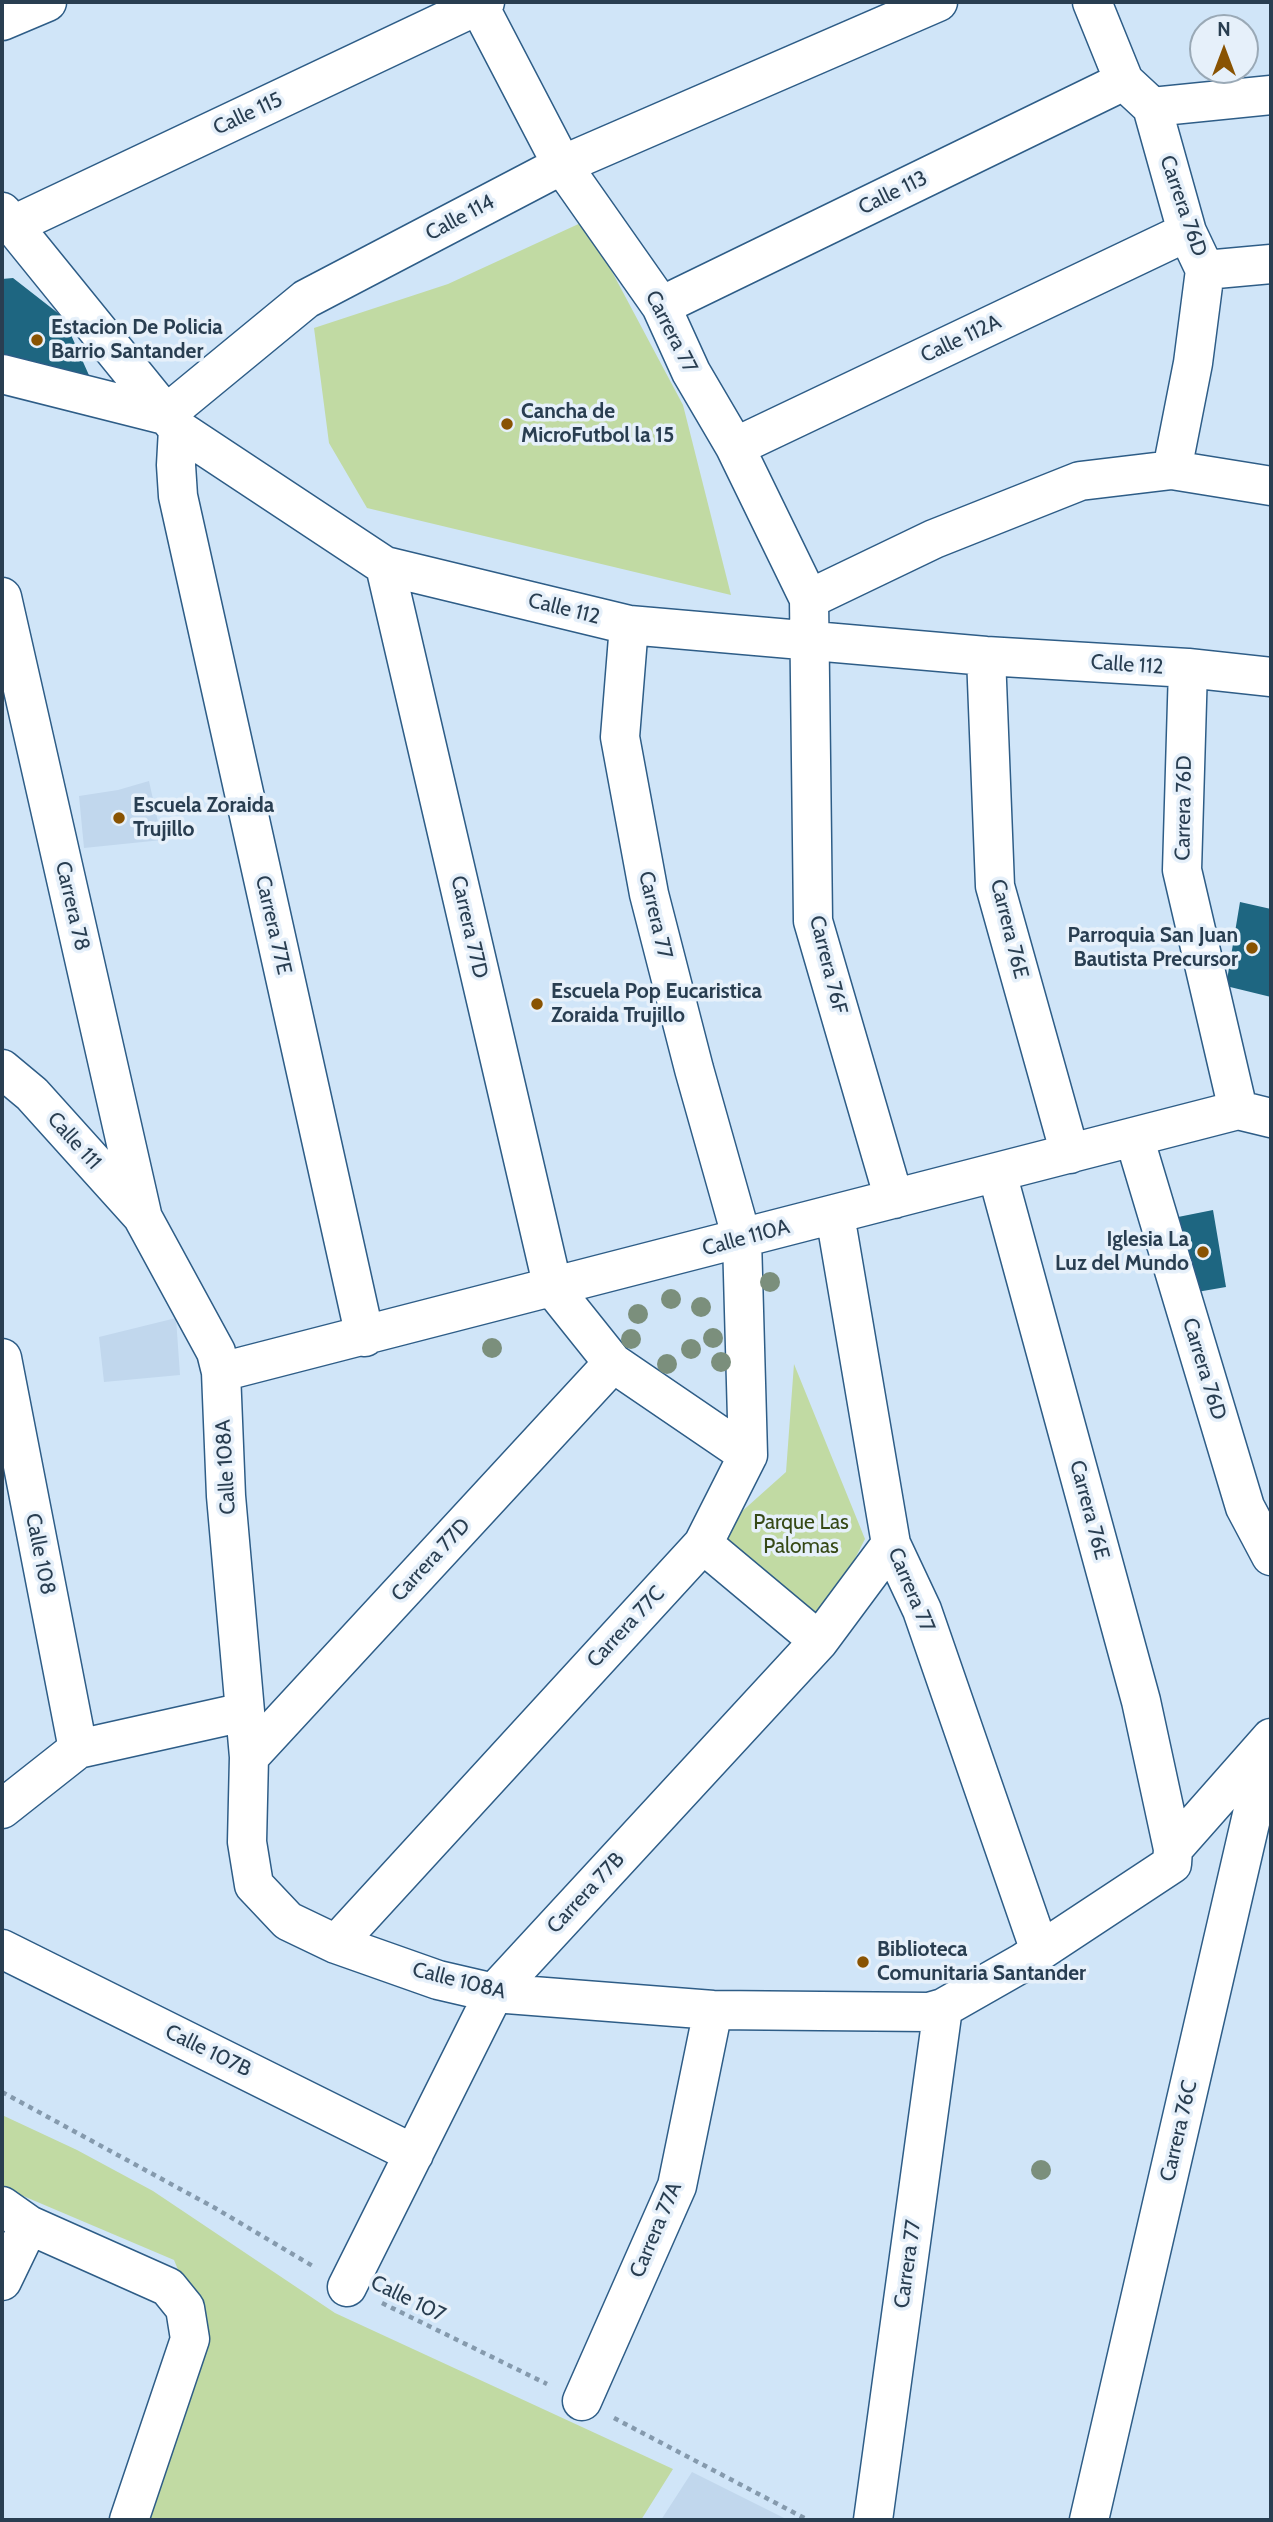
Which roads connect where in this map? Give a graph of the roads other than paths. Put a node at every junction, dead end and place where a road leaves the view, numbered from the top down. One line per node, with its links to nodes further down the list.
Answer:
1 (47, 2): 5 (street)
2 (938, 2): 9 (street, Calle 114)
3 (1092, 2): 6 (street)
4 (481, 3): 9 (street, Carrera 77); 10 (street, Calle 115)
5 (2, 21)
6 (1124, 81): 8 (street); 14 (street, Calle 113)
7 (1271, 95): 8 (street)
8 (1152, 107): 11 (street, Carrera 76D)
9 (562, 165): 14 (street, Carrera 77); 16 (street, Calle 114)
10 (6, 219): 16 (street, Calle 112)
11 (1187, 232): 13 (street, Carrera 76D); 17 (street, Calle 112A)
12 (1271, 264): 13 (street)
13 (1205, 270): 18 (street, Carrera 76D)
14 (662, 306): 17 (street, Carrera 77)
15 (2, 374): 16 (street)
16 (172, 422): 20 (street, Calle 112); 38 (street, Carrera 77E)
17 (735, 447): 22 (street, Carrera 77)
18 (1172, 470): 19 (street); 22 (street)
19 (1271, 486)
20 (385, 566): 23 (street, Calle 112); 37 (street, Carrera 77D)
21 (2, 597): 35 (street, Carrera 78)
22 (809, 599): 24 (street, Carrera 77)
23 (629, 625): 24 (street, Calle 112); 36 (street, Carrera 77)
24 (808, 640): 25 (street, Calle 112); 33 (street, Carrera 76F)
25 (986, 656): 26 (street, Calle 112); 31 (street, Carrera 76E)
26 (1188, 668): 27 (street, Calle 112); 29 (street, Carrera 76D)
27 (1271, 677)
28 (2, 1069): 35 (street, Calle 111)
29 (1255, 1114): 30 (street, Calle 110A)
30 (1134, 1137): 31 (street, Calle 110A); 45 (street, Carrera 76D)
31 (1070, 1154): 32 (street, Calle 110A)
32 (997, 1173): 33 (street, Calle 110A); 52 (street, Carrera 76E)
33 (894, 1199): 34 (street, Calle 110A)
34 (835, 1215): 36 (street, Calle 110A); 44 (street, Carrera 77)
35 (142, 1216): 41 (street, Calle 108A)
36 (742, 1239): 37 (street, Calle 110A); 42 (street, Carrera 77C)
37 (554, 1288): 38 (street, Calle 110A); 40 (street)
38 (365, 1337): 41 (street, Calle 110A)
39 (2, 1358): 49 (street, Calle 108)
40 (613, 1363): 42 (street); 50 (street, Carrera 77D)
41 (221, 1372): 47 (street, Calle 108A)
42 (748, 1455): 43 (street, Carrera 77C)
43 (703, 1544): 46 (street); 53 (street, Carrera 77C)
44 (891, 1544): 46 (street, Carrera 77B); 55 (street, Carrera 77)
45 (1271, 1556)
46 (820, 1641): 56 (street, Carrera 77B)
47 (244, 1713): 49 (street); 50 (street, Calle 108A)
48 (1270, 1740): 52 (street, Calle 108A); 66 (street, Carrera 76C)
49 (78, 1749): 51 (street)
50 (249, 1757): 53 (street, Calle 108A)
51 (2, 1809)
52 (1174, 1849): 55 (street, Calle 108A)
53 (336, 1944): 56 (street, Calle 108A)
54 (2, 1949): 59 (street, Calle 107B)
55 (1040, 1951): 57 (street, Calle 108A)
56 (494, 1993): 58 (street, Calle 108A); 59 (street, Carrera 77B)
57 (943, 2008): 58 (street, Calle 108A); 65 (street, Carrera 77)
58 (713, 2010): 63 (street, Carrera 77A)
59 (414, 2154): 62 (street, Carrera 77B)
60 (15, 2216): 61 (street); 64 (street)
61 (2, 2281)
62 (347, 2287)
63 (582, 2401)
64 (129, 2520)
65 (873, 2520)
66 (1089, 2520)

